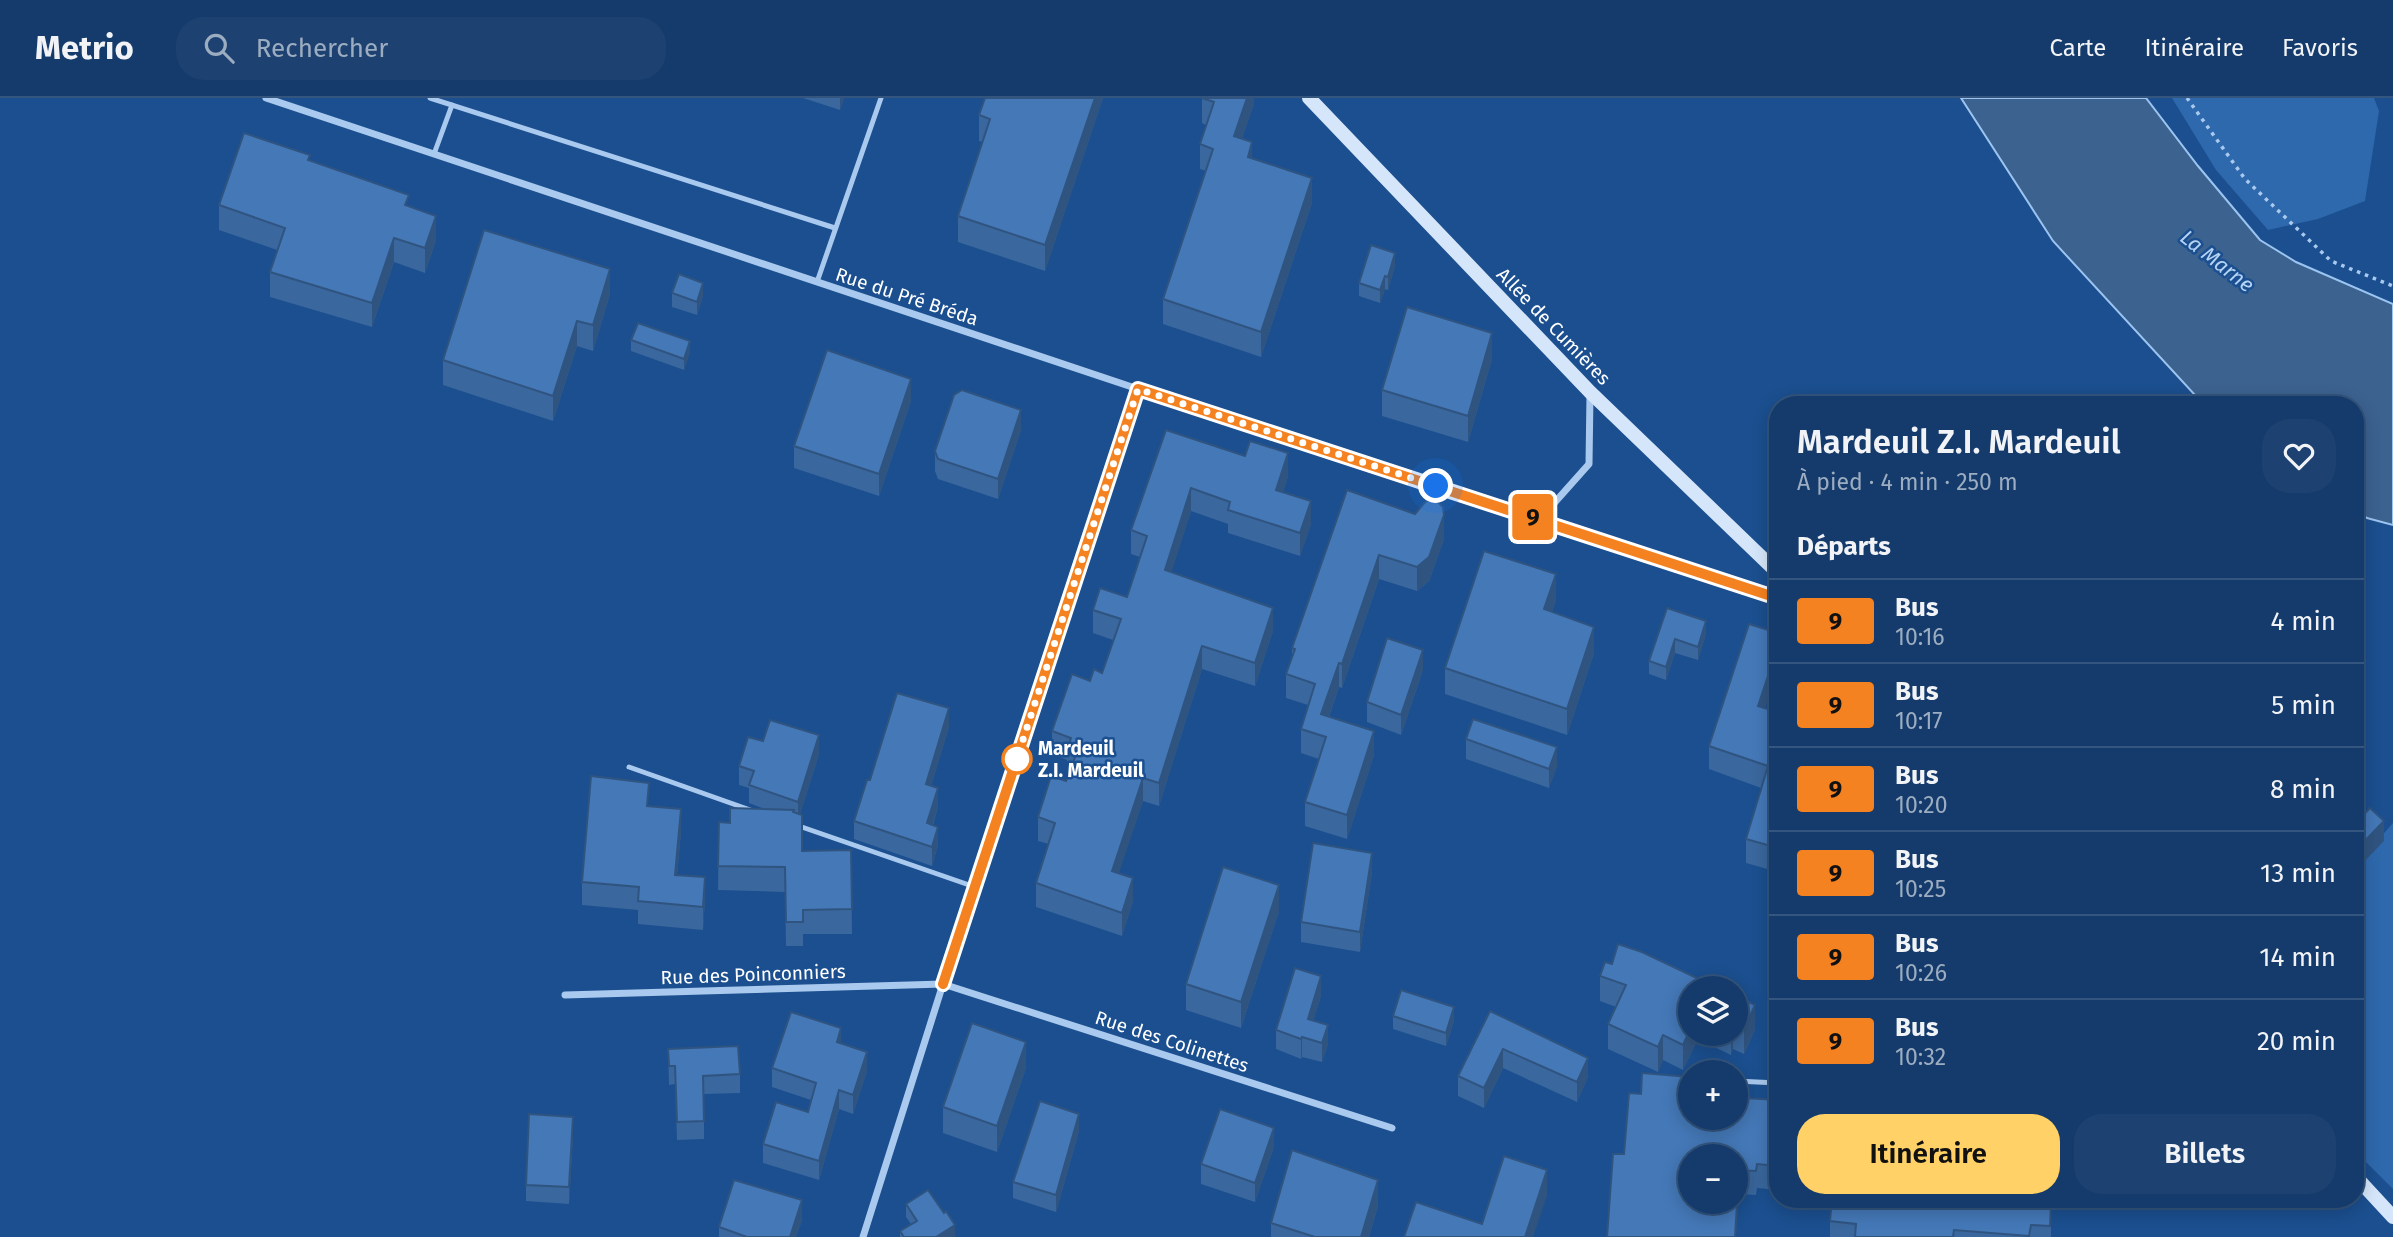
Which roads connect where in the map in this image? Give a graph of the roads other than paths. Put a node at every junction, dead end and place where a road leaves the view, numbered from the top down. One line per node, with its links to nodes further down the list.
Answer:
1 (266, 98): 6 (street, Rue du Pré Bréda)
2 (430, 98): 5 (lane)
3 (881, 98): 7 (lane)
4 (1309, 98): 10 (main road, Allée de Cumières)
5 (452, 105): 6 (lane); 7 (lane)
6 (434, 154): 8 (street, Rue du Pré Bréda)
7 (835, 228): 8 (lane)
8 (817, 282): 9 (street, Rue du Pré Bréda)
9 (1138, 389): 11 (street, Rue du Pré Bréda); 17 (street)
10 (1590, 392): 11 (street); 12 (main road, Allée de Cumières)
11 (1540, 519): 13 (street, Rue du Pré Bréda)
12 (1769, 564)
13 (1769, 594)
14 (629, 767): 15 (lane)
15 (758, 812)
16 (784, 821): 17 (lane)
17 (975, 887): 18 (street)
18 (943, 984): 19 (street, Rue des Poinconniers); 22 (street, Rue des Colinettes); 25 (street)
19 (565, 995)
20 (1748, 1082): 21 (lane)
21 (1769, 1083)
22 (1392, 1128)
23 (2364, 1186): 24 (main road)
24 (2393, 1217)
25 (863, 1237)

